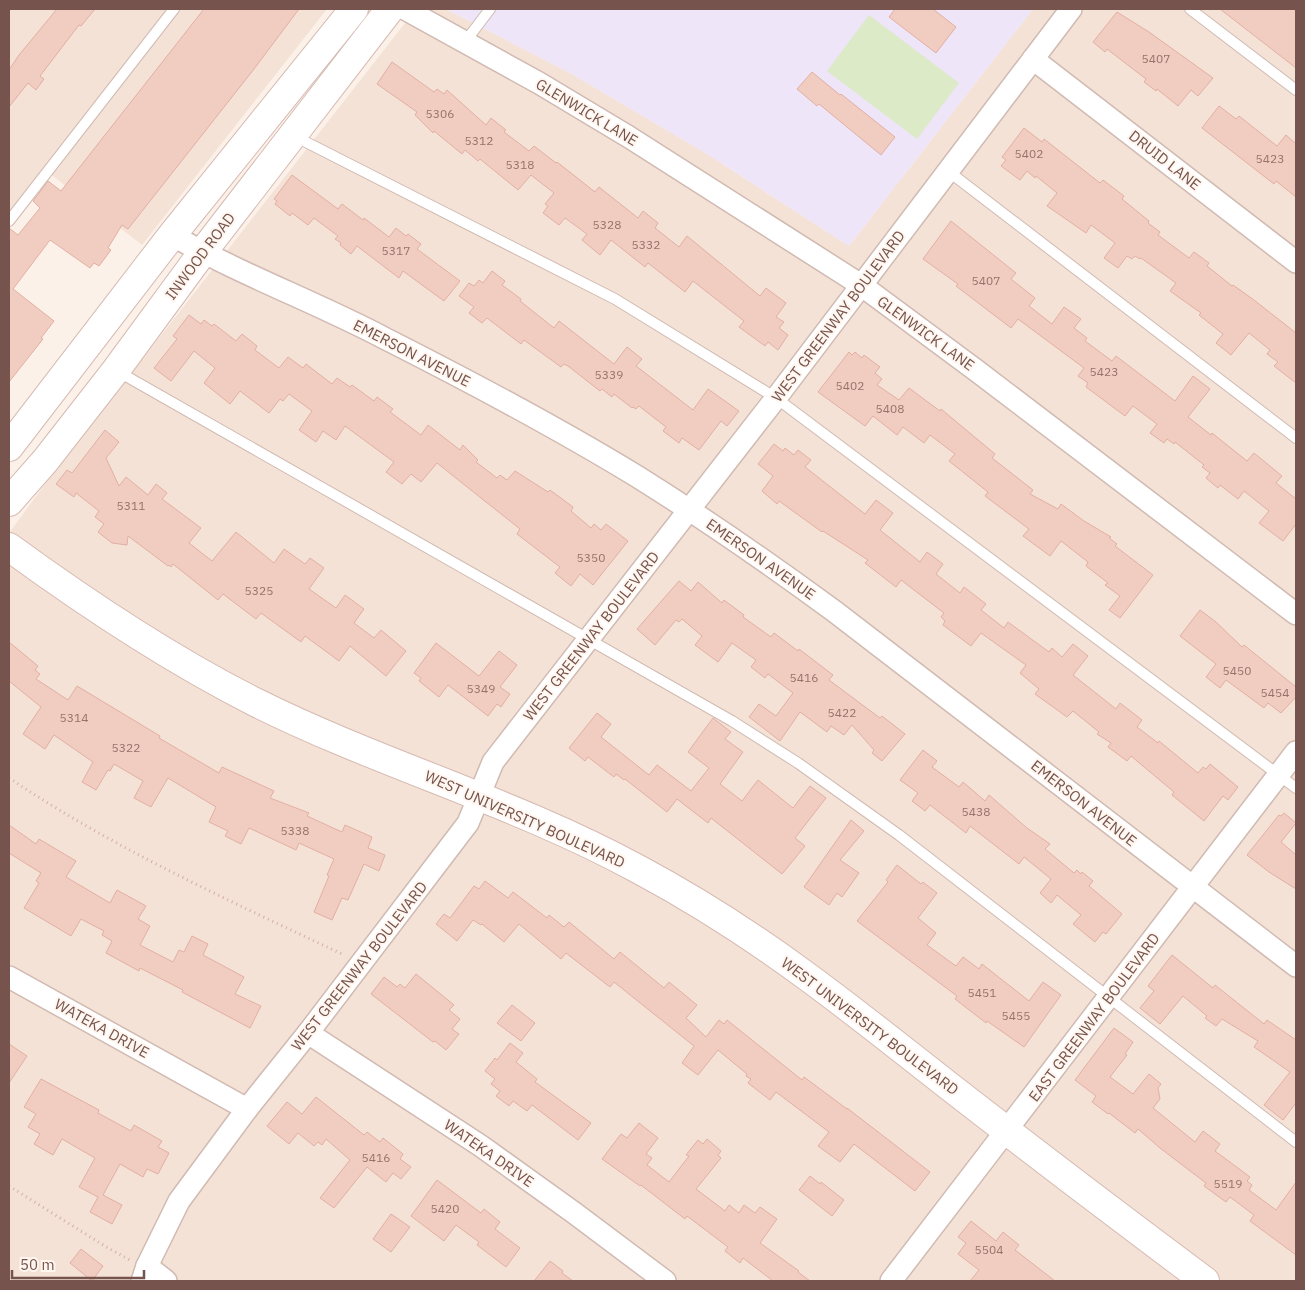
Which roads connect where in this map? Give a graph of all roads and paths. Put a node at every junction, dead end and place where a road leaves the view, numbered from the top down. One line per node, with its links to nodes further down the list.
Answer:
1 (174, 9): 13 (lane)
2 (354, 9): 14 (street)
3 (390, 9): 11 (street, INWOOD ROAD)
4 (405, 9): 8 (street, GLENWICK LANE)
5 (490, 9): 8 (lane)
6 (1071, 9): 9 (street, WEST GREENWAY BOULEVARD)
7 (1190, 9): 10 (lane)
8 (465, 42): 17 (street, GLENWICK LANE)
9 (1033, 59): 12 (street, WEST GREENWAY BOULEVARD); 16 (street, DRUID LANE)
10 (1296, 90)
11 (293, 135): 15 (street, INWOOD ROAD); 19 (lane)
12 (948, 171): 17 (street, WEST GREENWAY BOULEVARD); 20 (lane)
13 (9, 221)
14 (172, 235): 15 (street, EMERSON AVENUE); 21 (street)
15 (202, 252): 18 (street, INWOOD ROAD); 23 (street, EMERSON AVENUE)
16 (1296, 262)
17 (861, 285): 19 (street, WEST GREENWAY BOULEVARD); 25 (street, GLENWICK LANE)
18 (116, 370): 22 (street, INWOOD ROAD); 26 (lane)
19 (776, 398): 23 (street, WEST GREENWAY BOULEVARD); 28 (lane)
20 (1296, 438)
21 (11, 439)
22 (9, 502)
23 (690, 510): 26 (street, WEST GREENWAY BOULEVARD); 32 (street, EMERSON AVENUE)
24 (9, 547): 31 (street, WEST UNIVERSITY BOULEVARD)
25 (1296, 614)
26 (590, 639): 31 (street, WEST GREENWAY BOULEVARD); 36 (lane)
27 (1296, 752): 28 (street, EAST GREENWAY BOULEVARD)
28 (1279, 775): 30 (lane); 32 (street, EAST GREENWAY BOULEVARD)
29 (9, 778): 33 (path)
30 (1296, 788)
31 (479, 796): 33 (street, WEST GREENWAY BOULEVARD); 39 (street, WEST UNIVERSITY BOULEVARD)
32 (1193, 887): 34 (street, EMERSON AVENUE); 36 (street, EAST GREENWAY BOULEVARD)
33 (362, 963): 37 (street, WEST GREENWAY BOULEVARD)
34 (1296, 966)
35 (9, 977): 38 (street, WATEKA DRIVE)
36 (1108, 997): 39 (street, EAST GREENWAY BOULEVARD); 40 (lane)
37 (308, 1033): 38 (street, WEST GREENWAY BOULEVARD); 44 (street, WATEKA DRIVE)
38 (247, 1109): 42 (street, WEST GREENWAY BOULEVARD)
39 (1007, 1131): 45 (street, EAST GREENWAY BOULEVARD); 46 (street, WEST UNIVERSITY BOULEVARD)
40 (1296, 1142)
41 (9, 1186): 42 (path)
42 (144, 1274): 43 (street)
43 (166, 1281)
44 (665, 1281)
45 (891, 1281)
46 (1204, 1281)

